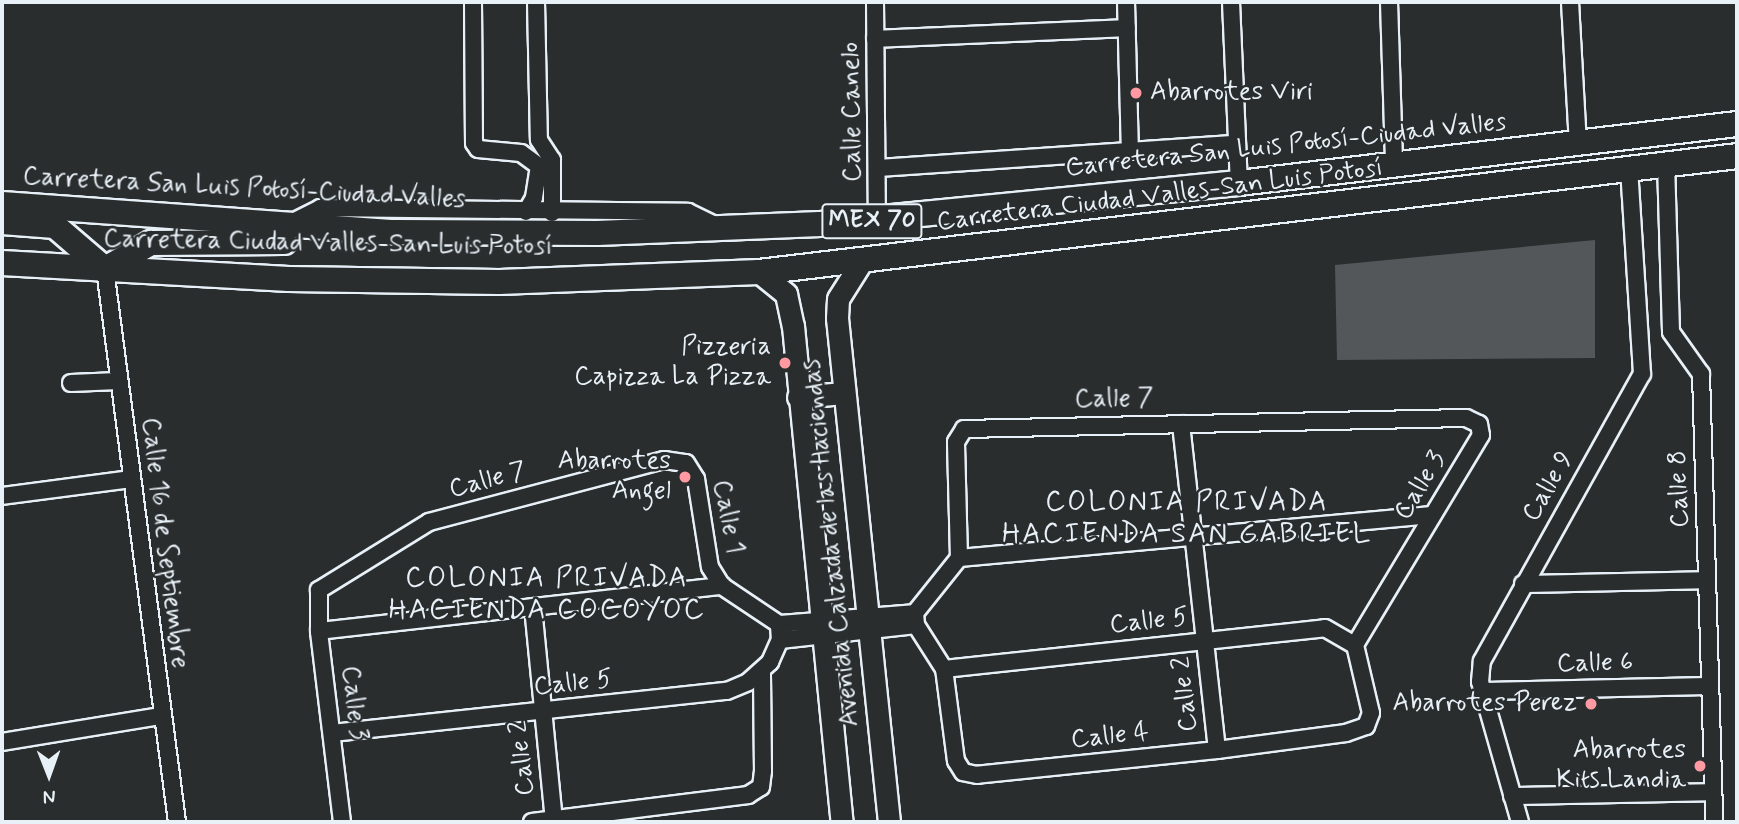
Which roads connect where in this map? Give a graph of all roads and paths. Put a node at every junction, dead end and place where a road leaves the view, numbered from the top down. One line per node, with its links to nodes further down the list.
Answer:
1 (473, 2): 21 (street)
2 (536, 2): 22 (street)
3 (875, 2): 9 (street, Calle Canelo)
4 (1126, 2): 8 (street)
5 (1231, 2): 12 (street)
6 (1389, 2): 16 (street)
7 (1570, 2): 11 (street)
8 (1127, 28): 9 (street); 13 (street)
9 (876, 39): 18 (street, Calle Canelo)
10 (1737, 124): 11 (main road, Carretera San Luis Potosí-Ciudad Valles / MEX 70)
11 (1578, 143): 16 (main road, Carretera San Luis Potosí-Ciudad Valles / MEX 70)
12 (1236, 144): 13 (street); 19 (street)
13 (1130, 151): 18 (street)
14 (1737, 156): 15 (main road, Carretera Ciudad Valles-San Luis Potosí / MEX 70)
15 (1666, 163): 17 (main road, Carretera Ciudad Valles-San Luis Potosí / MEX 70); 33 (street)
16 (1394, 164): 19 (main road, Carretera San Luis Potosí-Ciudad Valles / MEX 70)
17 (1629, 167): 29 (main road, Carretera Ciudad Valles-San Luis Potosí / MEX 70); 32 (street, Calle 9)
18 (878, 169): 23 (street, Calle Canelo)
19 (1239, 183): 23 (main road, Carretera San Luis Potosí-Ciudad Valles / MEX 70)
20 (2, 204): 25 (main road, Carretera San Luis Potosí-Ciudad Valles / MEX 70)
21 (526, 212): 22 (street); 25 (street)
22 (552, 213): 26 (street)
23 (877, 221): 26 (main road, Carretera San Luis Potosí-Ciudad Valles / MEX 70)
24 (2, 222): 30 (main road)
25 (285, 226): 27 (main road, Carretera San Luis Potosí-Ciudad Valles / MEX 70)
26 (722, 228): 27 (main road, Carretera San Luis Potosí-Ciudad Valles / MEX 70)
27 (394, 232): 30 (main road)
28 (2, 263): 30 (main road, Carretera Ciudad Valles-San Luis Potosí / MEX 70)
29 (860, 264): 31 (main road, Carretera Ciudad Valles-San Luis Potosí / MEX 70); 36 (street, Avenida Calzada de las Haciendas)
30 (105, 270): 31 (main road, Carretera Ciudad Valles-San Luis Potosí / MEX 70); 34 (street, Calle 16 de Septiembre)
31 (759, 272): 37 (street, Avenida Calzada de las Haciendas)
32 (1640, 332): 33 (street); 47 (street, Calle 9)
33 (1671, 332): 46 (street, Calle 8)
34 (118, 381): 35 (street); 41 (street, Calle 16 de Septiembre)
35 (71, 383)
36 (845, 393): 37 (street); 52 (street, Avenida Calzada de las Haciendas)
37 (798, 397): 53 (street, Avenida Calzada de las Haciendas)
38 (1181, 424): 39 (street, Calle 7); 44 (street, Calle 2); 45 (street, Calle 7)
39 (1479, 424): 43 (street, Calle 3)
40 (686, 463): 48 (street, Calle 1); 49 (street, Calle 7)
41 (131, 479): 42 (street); 63 (street, Calle 16 de Septiembre)
42 (2, 496)
43 (1432, 515): 44 (street); 57 (street, Calle 3)
44 (1194, 536): 45 (street); 56 (street, Calle 2)
45 (959, 558): 51 (street)
46 (1707, 579): 47 (street); 60 (street, Calle 8)
47 (1523, 584): 61 (street, Calle 9)
48 (722, 586): 50 (street); 55 (street, Calle 1)
49 (319, 590): 54 (street, Calle 3)
50 (533, 607): 54 (street); 62 (street, Calle 2)
51 (915, 619): 52 (street); 58 (street)
52 (869, 623): 53 (street); 74 (street, Avenida Calzada de las Haciendas)
53 (820, 627): 55 (street); 73 (street, Avenida Calzada de las Haciendas)
54 (319, 631): 64 (street, Calle 3)
55 (779, 632): 59 (street, Calle 5)
56 (1205, 640): 57 (street, Calle 5); 58 (street, Calle 5); 66 (street, Calle 2)
57 (1355, 645): 66 (street, Calle 4)
58 (944, 669): 66 (street, Calle 4)
59 (761, 671): 62 (street, Calle 5); 69 (street)
60 (1710, 686): 61 (street, Calle 6); 67 (street, Calle 8)
61 (1482, 691): 68 (street, Calle 9)
62 (543, 712): 64 (street, Calle 5); 69 (street, Calle 2)
63 (161, 716): 65 (street); 70 (street, Calle 16 de Septiembre)
64 (332, 733): 71 (street, Calle 3)
65 (2, 742)
66 (1217, 750)
67 (1713, 792): 68 (street); 76 (street, Calle 8)
68 (1512, 796): 75 (street, Calle 9)
69 (554, 820): 72 (street)
70 (177, 822)
71 (342, 822)
72 (531, 822)
73 (842, 822)
74 (889, 822)
75 (1520, 822)
76 (1714, 822)

